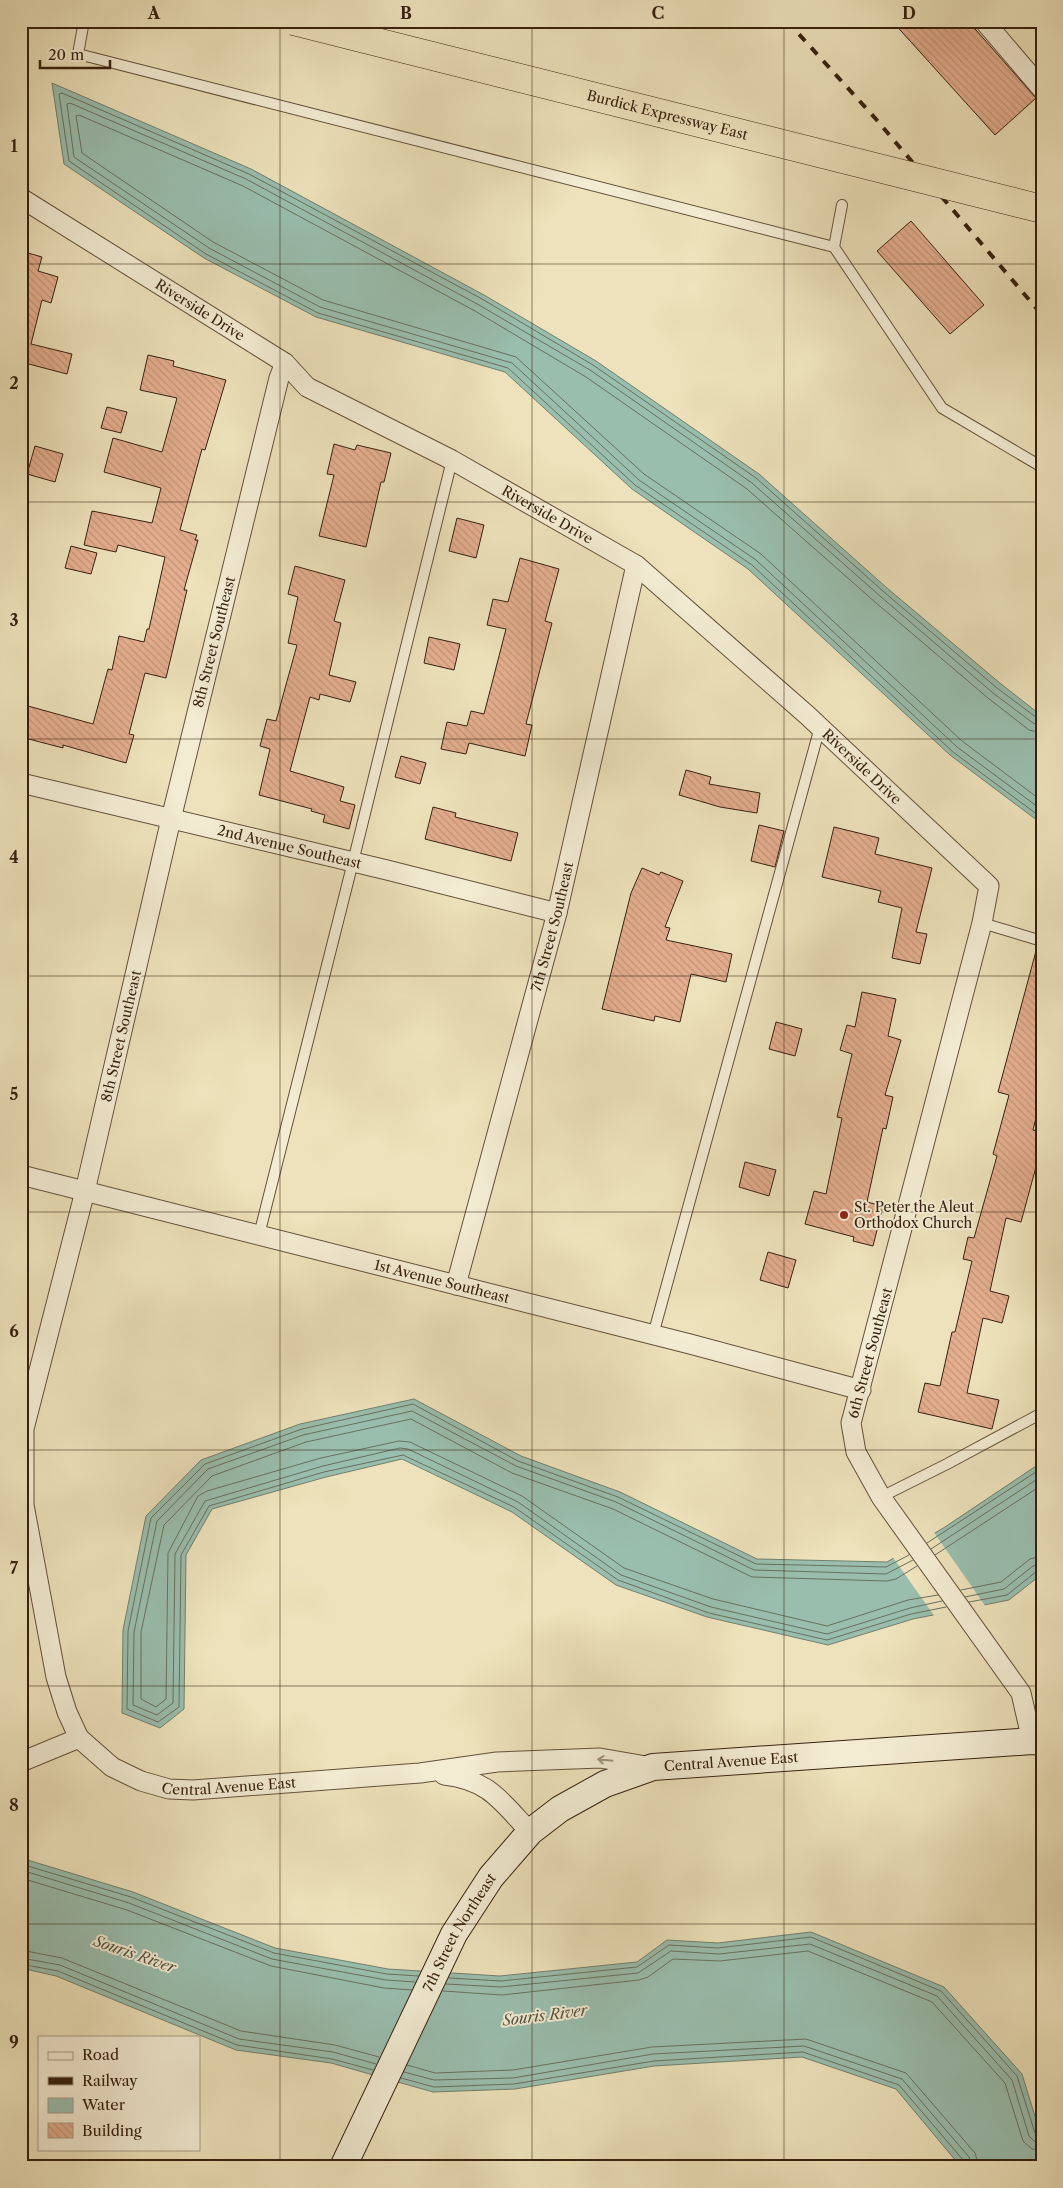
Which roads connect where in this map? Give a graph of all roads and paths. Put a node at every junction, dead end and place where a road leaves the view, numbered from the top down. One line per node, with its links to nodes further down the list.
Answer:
1 (84, 21): 8 (lane)
2 (293, 21): 7 (main road, Burdick Expressway East, bridge)
3 (984, 21): 4 (street)
4 (1042, 89)
5 (21, 198): 9 (street, Riverside Drive)
6 (842, 205): 8 (lane)
7 (1042, 209)
8 (834, 247): 11 (lane)
9 (285, 363): 10 (street, Riverside Drive); 15 (street, 8th Street Southeast)
10 (452, 460): 12 (street, Riverside Drive); 16 (lane)
11 (1042, 468)
12 (636, 565): 13 (street, Riverside Drive); 17 (street, 7th Street Southeast)
13 (820, 727): 18 (street, Riverside Drive); 24 (lane)
14 (21, 783): 15 (street, 2nd Avenue Southeast)
15 (172, 819): 16 (street, 2nd Avenue Southeast); 21 (street, 8th Street Southeast)
16 (354, 862): 17 (street, 2nd Avenue Southeast); 22 (lane)
17 (557, 912): 23 (street, 7th Street Southeast)
18 (982, 923): 19 (lane); 25 (street, 6th Street Southeast)
19 (1042, 941)
20 (21, 1175): 21 (street, 1st Avenue Southeast)
21 (85, 1191): 22 (street, 1st Avenue Southeast); 27 (street, 8th Street Southeast)
22 (259, 1235): 23 (street, 1st Avenue Southeast)
23 (456, 1285): 24 (street, 1st Avenue Southeast)
24 (653, 1335): 25 (street, 1st Avenue Southeast)
25 (861, 1390): 28 (street, 6th Street Southeast)
26 (1042, 1413): 28 (lane)
27 (23, 1429): 29 (street, 8th Street Southeast)
28 (885, 1502): 31 (street, 6th Street Southeast)
29 (67, 1712): 30 (street, Central Avenue East)
30 (79, 1738): 32 (street); 34 (street, Central Avenue East)
31 (1037, 1741): 33 (street, Central Avenue East)
32 (21, 1762)
33 (653, 1767): 34 (street, Central Avenue East, one-way to 34); 35 (street, 7th Street Northeast)
34 (420, 1773): 35 (street, Central Avenue East)
35 (530, 1832): 36 (street, 7th Street Northeast)
36 (343, 2167)

